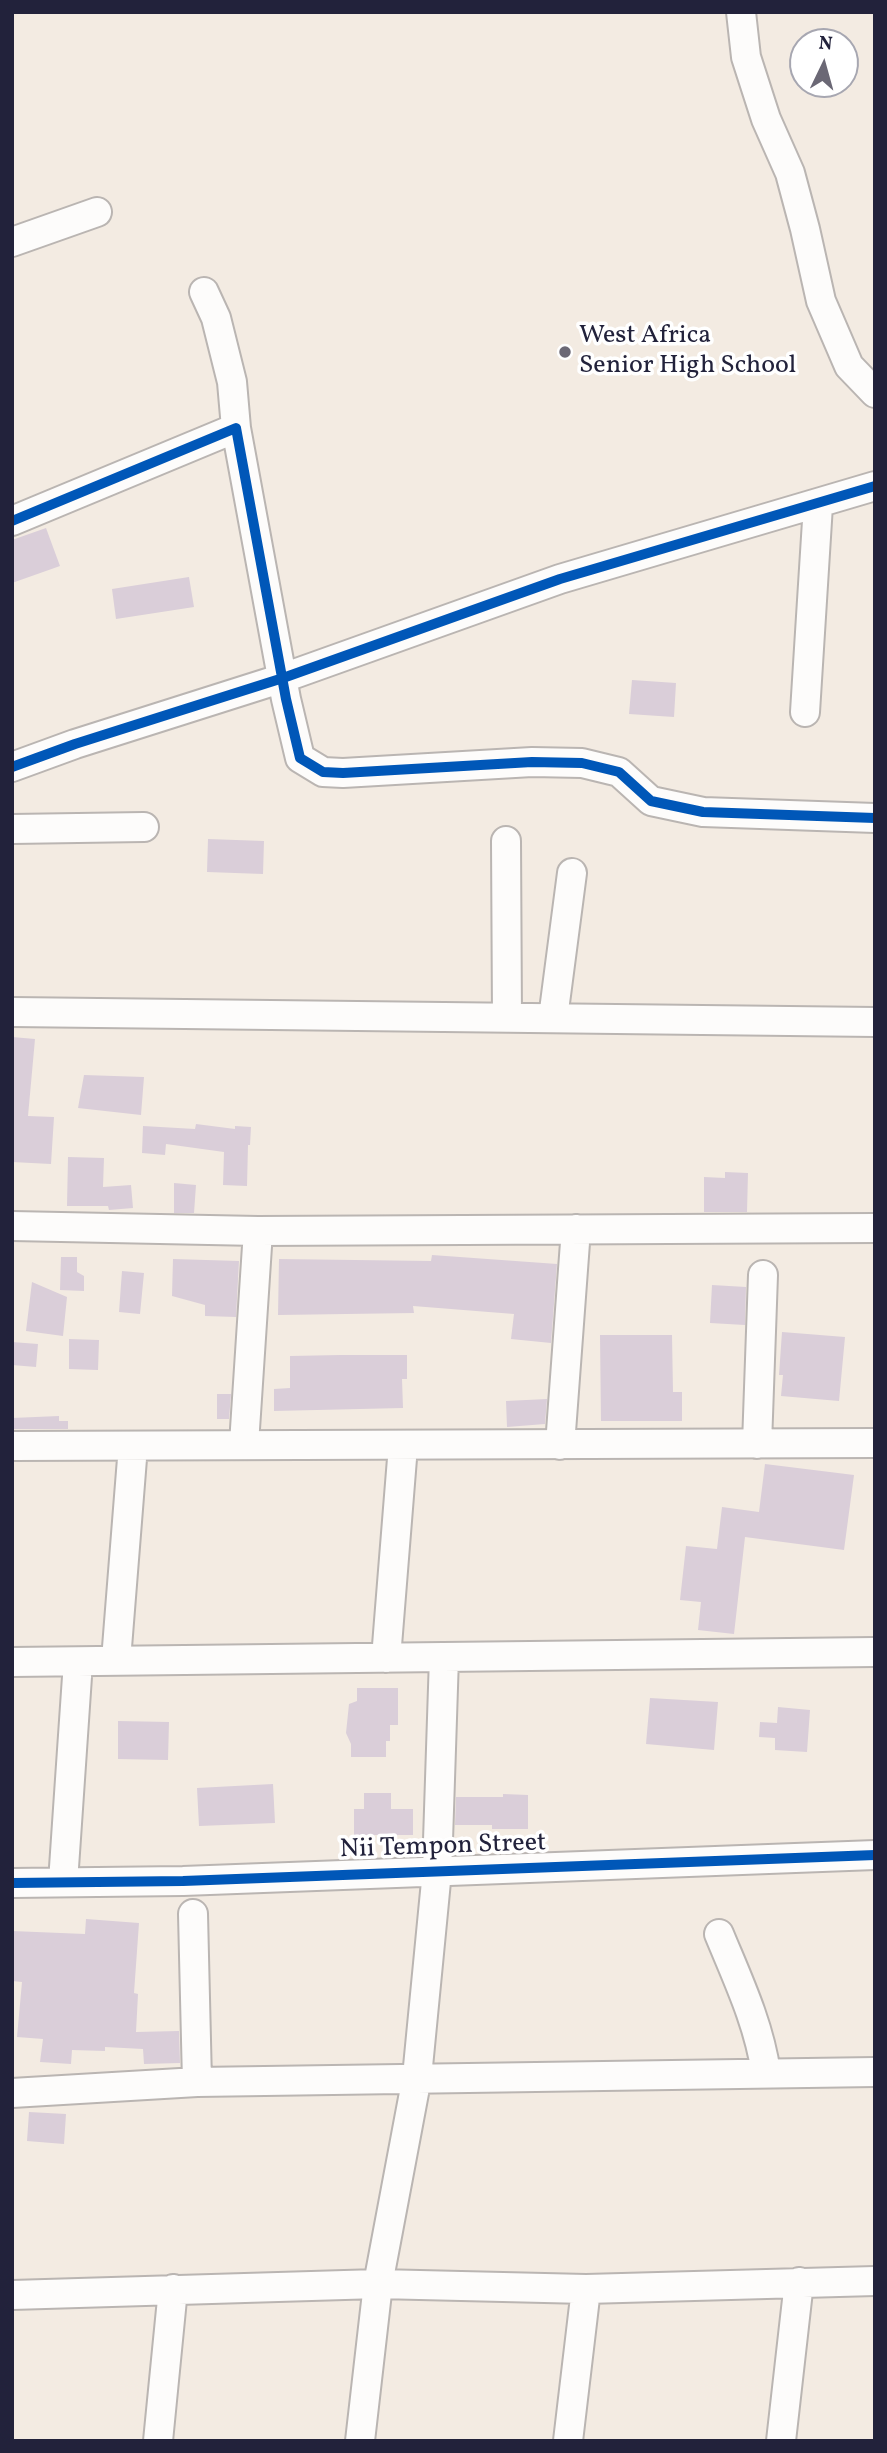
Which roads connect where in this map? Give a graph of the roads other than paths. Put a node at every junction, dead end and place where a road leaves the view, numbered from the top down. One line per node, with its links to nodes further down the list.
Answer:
1 (741, 12): 5 (street)
2 (97, 212): 3 (street)
3 (12, 242)
4 (204, 292): 6 (street)
5 (875, 393)
6 (236, 428): 9 (street); 10 (street)
7 (875, 486): 8 (street)
8 (818, 505): 10 (street); 11 (street)
9 (12, 521)
10 (283, 678): 12 (street); 13 (street)
11 (806, 712)
12 (12, 768)
13 (875, 818)
14 (144, 827): 15 (street)
15 (12, 829)
16 (506, 841): 19 (street)
17 (572, 873): 20 (street)
18 (12, 1012): 19 (street)
19 (507, 1017): 20 (street)
20 (553, 1018): 21 (street)
21 (875, 1021)
22 (12, 1226): 25 (street)
23 (875, 1228): 24 (street)
24 (576, 1229): 25 (street); 30 (street)
25 (258, 1231): 28 (street)
26 (763, 1275): 29 (street)
27 (875, 1443): 29 (street)
28 (244, 1444): 32 (street); 33 (street)
29 (757, 1444): 30 (street)
30 (560, 1445): 33 (street)
31 (12, 1446): 32 (street)
32 (133, 1446): 37 (street)
33 (403, 1446): 36 (street)
34 (875, 1652): 35 (street)
35 (444, 1657): 36 (street); 41 (street)
36 (386, 1658): 37 (street)
37 (116, 1660): 39 (street)
38 (12, 1662): 39 (street)
39 (78, 1662): 42 (street)
40 (875, 1854): 41 (street, Nii Tempon Street)
41 (437, 1871): 42 (street, Nii Tempon Street); 48 (street)
42 (63, 1882): 43 (street, Nii Tempon Street)
43 (12, 1883)
44 (193, 1914): 49 (street)
45 (719, 1934): 47 (street)
46 (875, 2072): 47 (street)
47 (766, 2073): 48 (street)
48 (417, 2077): 49 (street); 53 (street)
49 (197, 2082): 50 (street)
50 (12, 2093)
51 (875, 2281): 52 (street)
52 (799, 2282): 55 (street); 60 (street)
53 (378, 2284): 54 (street); 55 (street); 58 (street)
54 (173, 2289): 56 (street); 57 (street)
55 (586, 2289): 59 (street)
56 (12, 2295)
57 (158, 2441)
58 (360, 2441)
59 (568, 2441)
60 (781, 2441)

